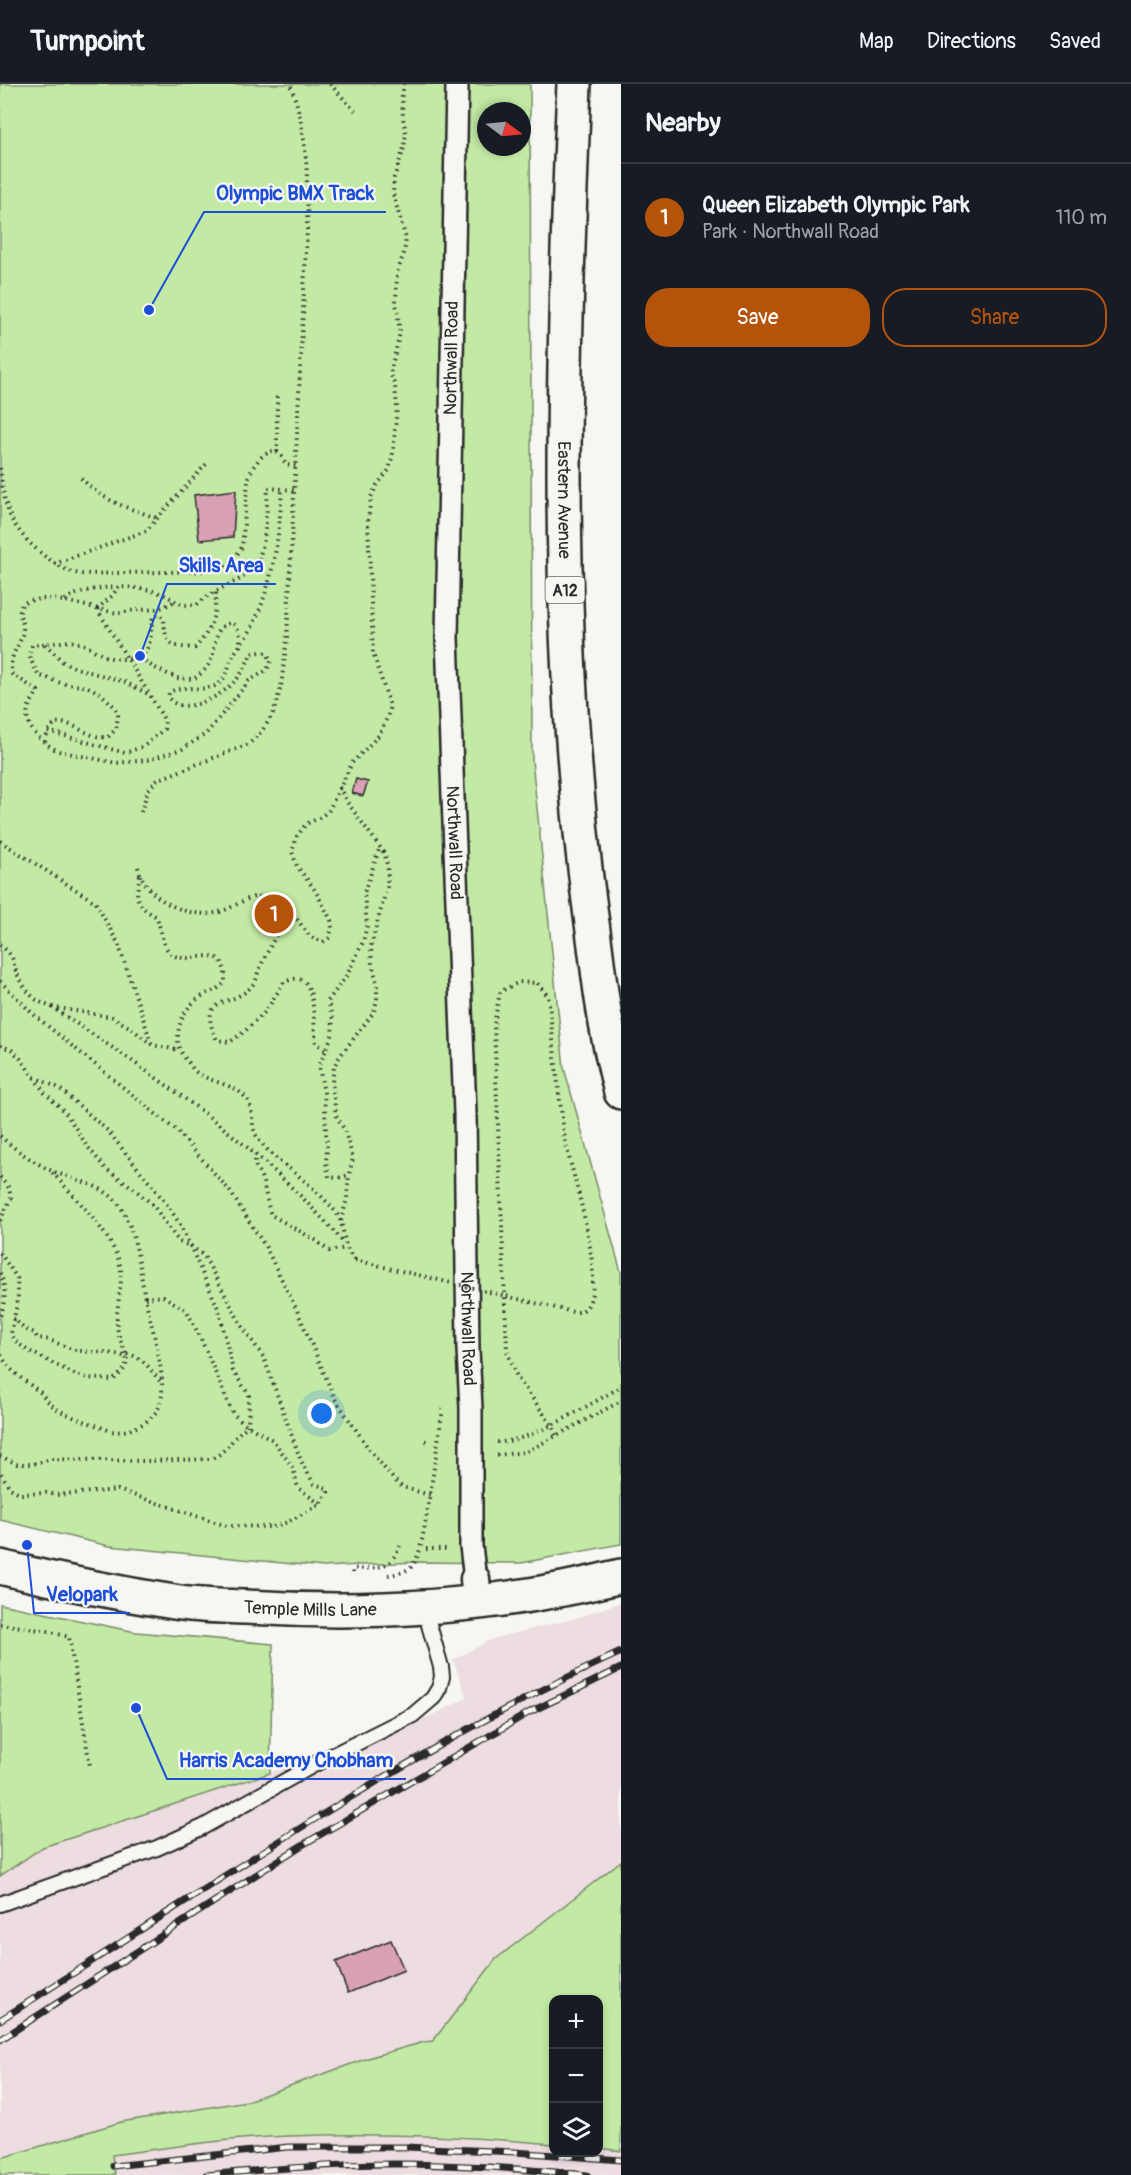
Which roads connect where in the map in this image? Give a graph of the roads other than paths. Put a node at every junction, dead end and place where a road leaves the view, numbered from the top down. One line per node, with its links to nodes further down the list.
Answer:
1 (457, 84): 6 (street, Northwall Road)
2 (574, 84): 3 (main road, Eastern Avenue / A12)
3 (621, 1092)
4 (0, 1567): 7 (main road, Temple Mills Lane)
5 (621, 1576): 6 (main road, Temple Mills Lane)
6 (476, 1591): 7 (main road, Temple Mills Lane)
7 (424, 1607): 8 (lane)
8 (0, 1904)

